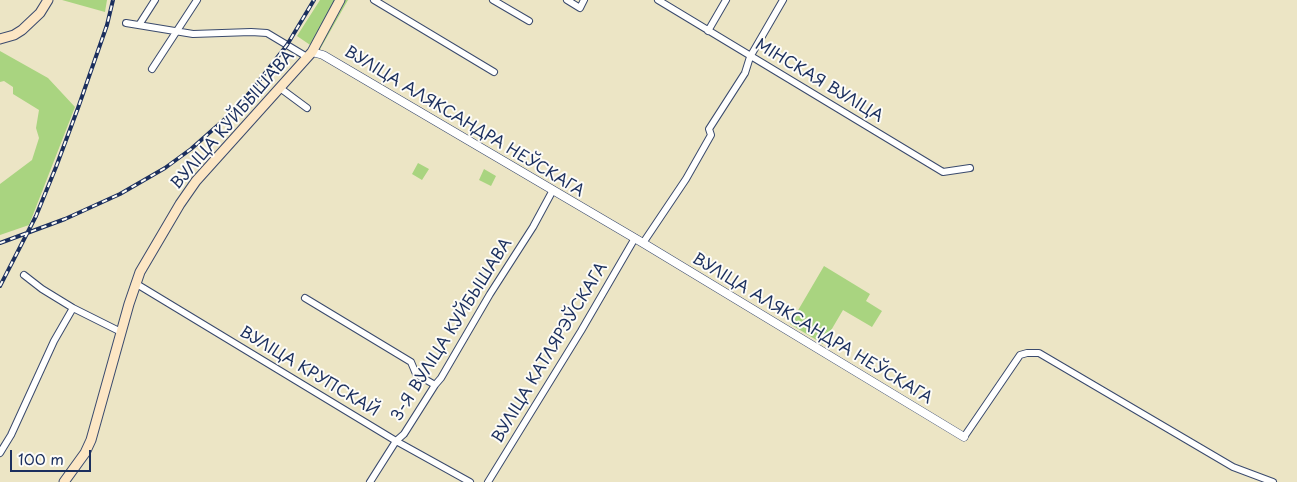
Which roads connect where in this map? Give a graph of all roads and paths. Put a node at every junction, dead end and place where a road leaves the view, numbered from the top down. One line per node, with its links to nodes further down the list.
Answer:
1 (48, 0): 17 (main road)
2 (155, 0): 14 (street)
3 (197, 0): 15 (street)
4 (340, 0): 18 (main road, ВУЛІЦА КУЙБЫШАВА)
5 (374, 0): 21 (street)
6 (493, 0): 12 (street)
7 (567, 0): 8 (street)
8 (584, 0)
9 (658, 0): 16 (street, МІНСКАЯ ВУЛІЦА)
10 (726, 0): 16 (street)
11 (783, 0): 19 (street)
12 (529, 21)
13 (126, 23): 14 (street, ВУЛІЦА АЛЯКСАНДРА НЕЎСКАГА)
14 (139, 26): 15 (street, ВУЛІЦА АЛЯКСАНДРА НЕЎСКАГА)
15 (176, 31): 18 (street, ВУЛІЦА АЛЯКСАНДРА НЕЎСКАГА); 20 (street)
16 (708, 31): 19 (street, МІНСКАЯ ВУЛІЦА)
17 (0, 39)
18 (310, 54): 22 (main road, ВУЛІЦА КУЙБЫШАВА); 25 (street, ВУЛІЦА АЛЯКСАНДРА НЕЎСКАГА)
19 (750, 57): 24 (street, МІНСКАЯ ВУЛІЦА); 27 (street)
20 (152, 69)
21 (494, 72)
22 (280, 88): 23 (street); 29 (main road, ВУЛІЦА КУЙБЫШАВА)
23 (307, 108)
24 (970, 168)
25 (553, 190): 26 (street, ВУЛІЦА АЛЯКСАНДРА НЕЎСКАГА); 33 (street, 3-Я ВУЛІЦА КУЙБЫШАВА)
26 (635, 238): 27 (street, ВУЛІЦА АЛЯКСАНДРА НЕЎСКАГА); 40 (street, ВУЛІЦА КАТЛЯРЭЎСКАГА)
27 (643, 243): 34 (street, ВУЛІЦА АЛЯКСАНДРА НЕЎСКАГА)
28 (24, 275): 31 (street)
29 (135, 283): 32 (main road, ВУЛІЦА КУЙБЫШАВА); 35 (street, ВУЛІЦА КРУПСКАЙ)
30 (305, 298): 33 (street)
31 (73, 308): 32 (street); 36 (street)
32 (121, 332): 37 (main road, ВУЛІЦА КУЙБЫШАВА)
33 (435, 385): 35 (street, 3-Я ВУЛІЦА КУЙБЫШАВА)
34 (964, 437): 41 (street, ВУЛІЦА АЛЯКСАНДРА НЕЎСКАГА)
35 (396, 441): 38 (street, 3-Я ВУЛІЦА КУЙБЫШАВА); 39 (street, ВУЛІЦА КРУПСКАЙ)
36 (0, 453)
37 (64, 482)
38 (370, 482)
39 (470, 482)
40 (488, 482)
41 (1270, 482)

